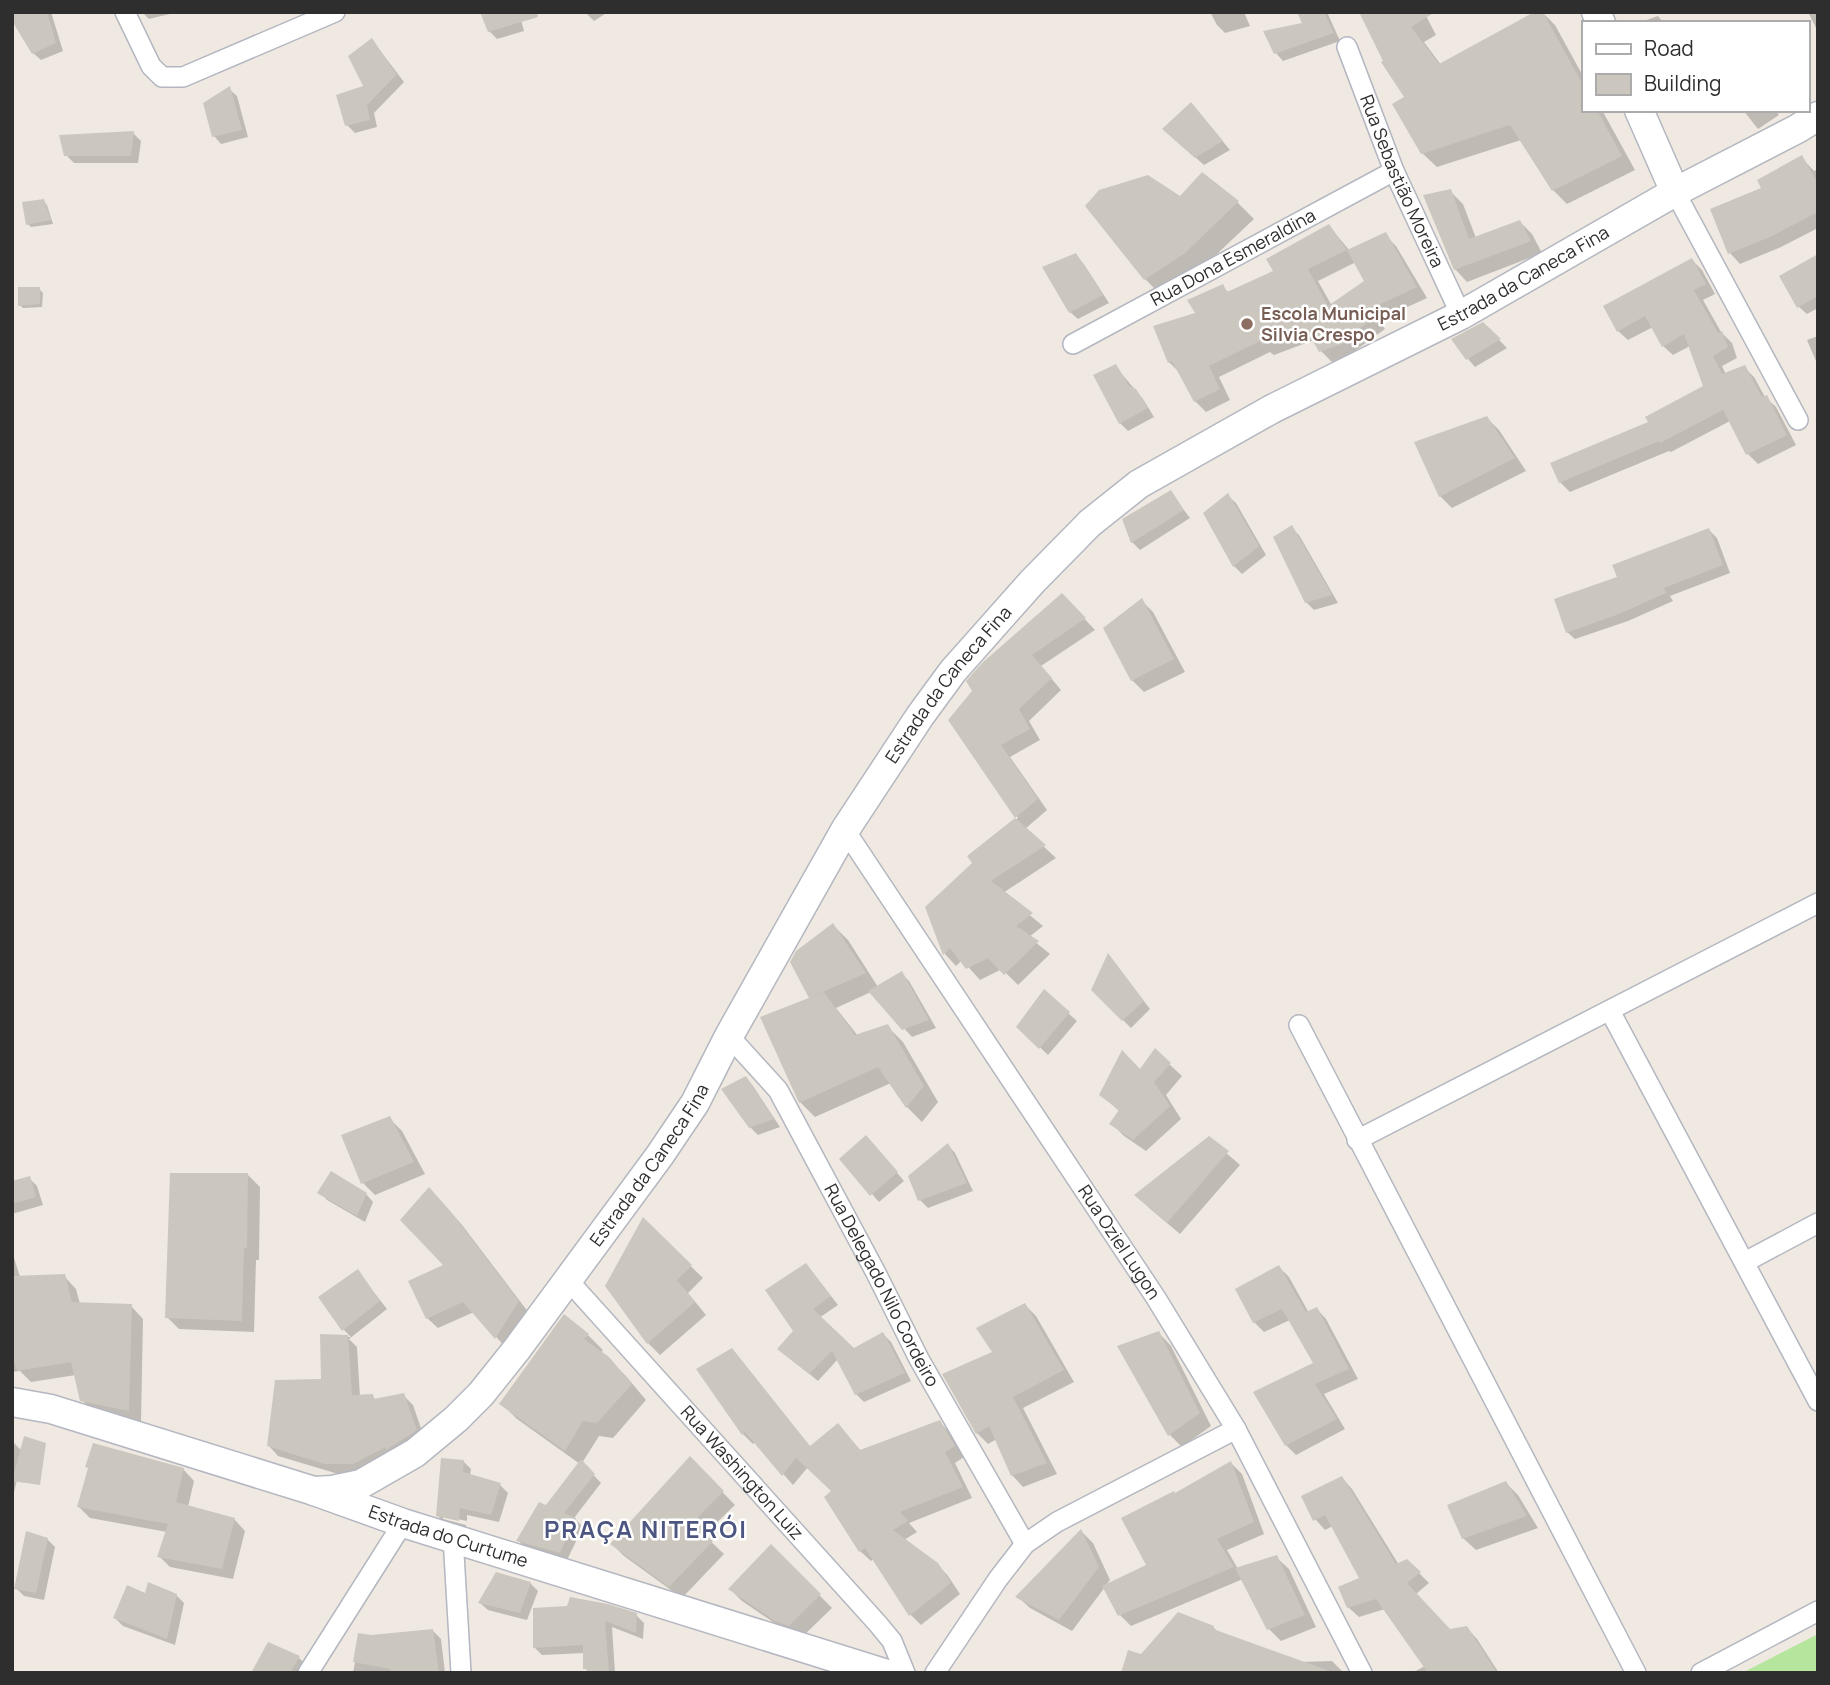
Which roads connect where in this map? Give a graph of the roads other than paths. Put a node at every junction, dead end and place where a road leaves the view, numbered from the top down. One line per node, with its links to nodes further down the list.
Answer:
1 (125, 12): 2 (street)
2 (335, 12)
3 (1347, 47): 6 (street, Rua Sebastião Moreira)
4 (1640, 112): 7 (street)
5 (1818, 116): 7 (street, Estrada da Caneca Fina)
6 (1394, 171): 8 (street, Rua Sebastião Moreira); 9 (street, Rua Dona Esmeraldina)
7 (1675, 192): 8 (street, Estrada da Caneca Fina); 10 (street)
8 (1461, 315): 11 (street, Estrada da Caneca Fina)
9 (1073, 344)
10 (1798, 420)
11 (845, 830): 15 (street, Estrada da Caneca Fina); 22 (street, Rua Oziel Lugon)
12 (1818, 903): 13 (street)
13 (1610, 1011): 16 (street); 18 (street)
14 (1299, 1025): 16 (street)
15 (729, 1036): 19 (street, Estrada da Caneca Fina); 26 (street, Rua Delegado Nilo Cordeiro)
16 (1357, 1140): 34 (street)
17 (1818, 1223): 18 (street)
18 (1745, 1262): 20 (street)
19 (567, 1279): 23 (street, Estrada da Caneca Fina); 31 (street, Rua Washington Luiz)
20 (1818, 1401)
21 (12, 1402): 23 (street, Estrada da Caneca Fina)
22 (1236, 1429): 26 (street); 33 (street, Rua Oziel Lugon)
23 (363, 1497): 24 (street, Estrada do Curtume)
24 (403, 1523): 25 (street, Estrada do Curtume); 28 (street)
25 (453, 1537): 29 (street); 30 (street, Estrada do Curtume)
26 (1025, 1544): 32 (street)
27 (1818, 1611): 35 (street)
28 (308, 1673)
29 (461, 1673)
30 (884, 1673)
31 (905, 1673)
32 (936, 1673)
33 (1362, 1673)
34 (1636, 1673)
35 (1702, 1673)

